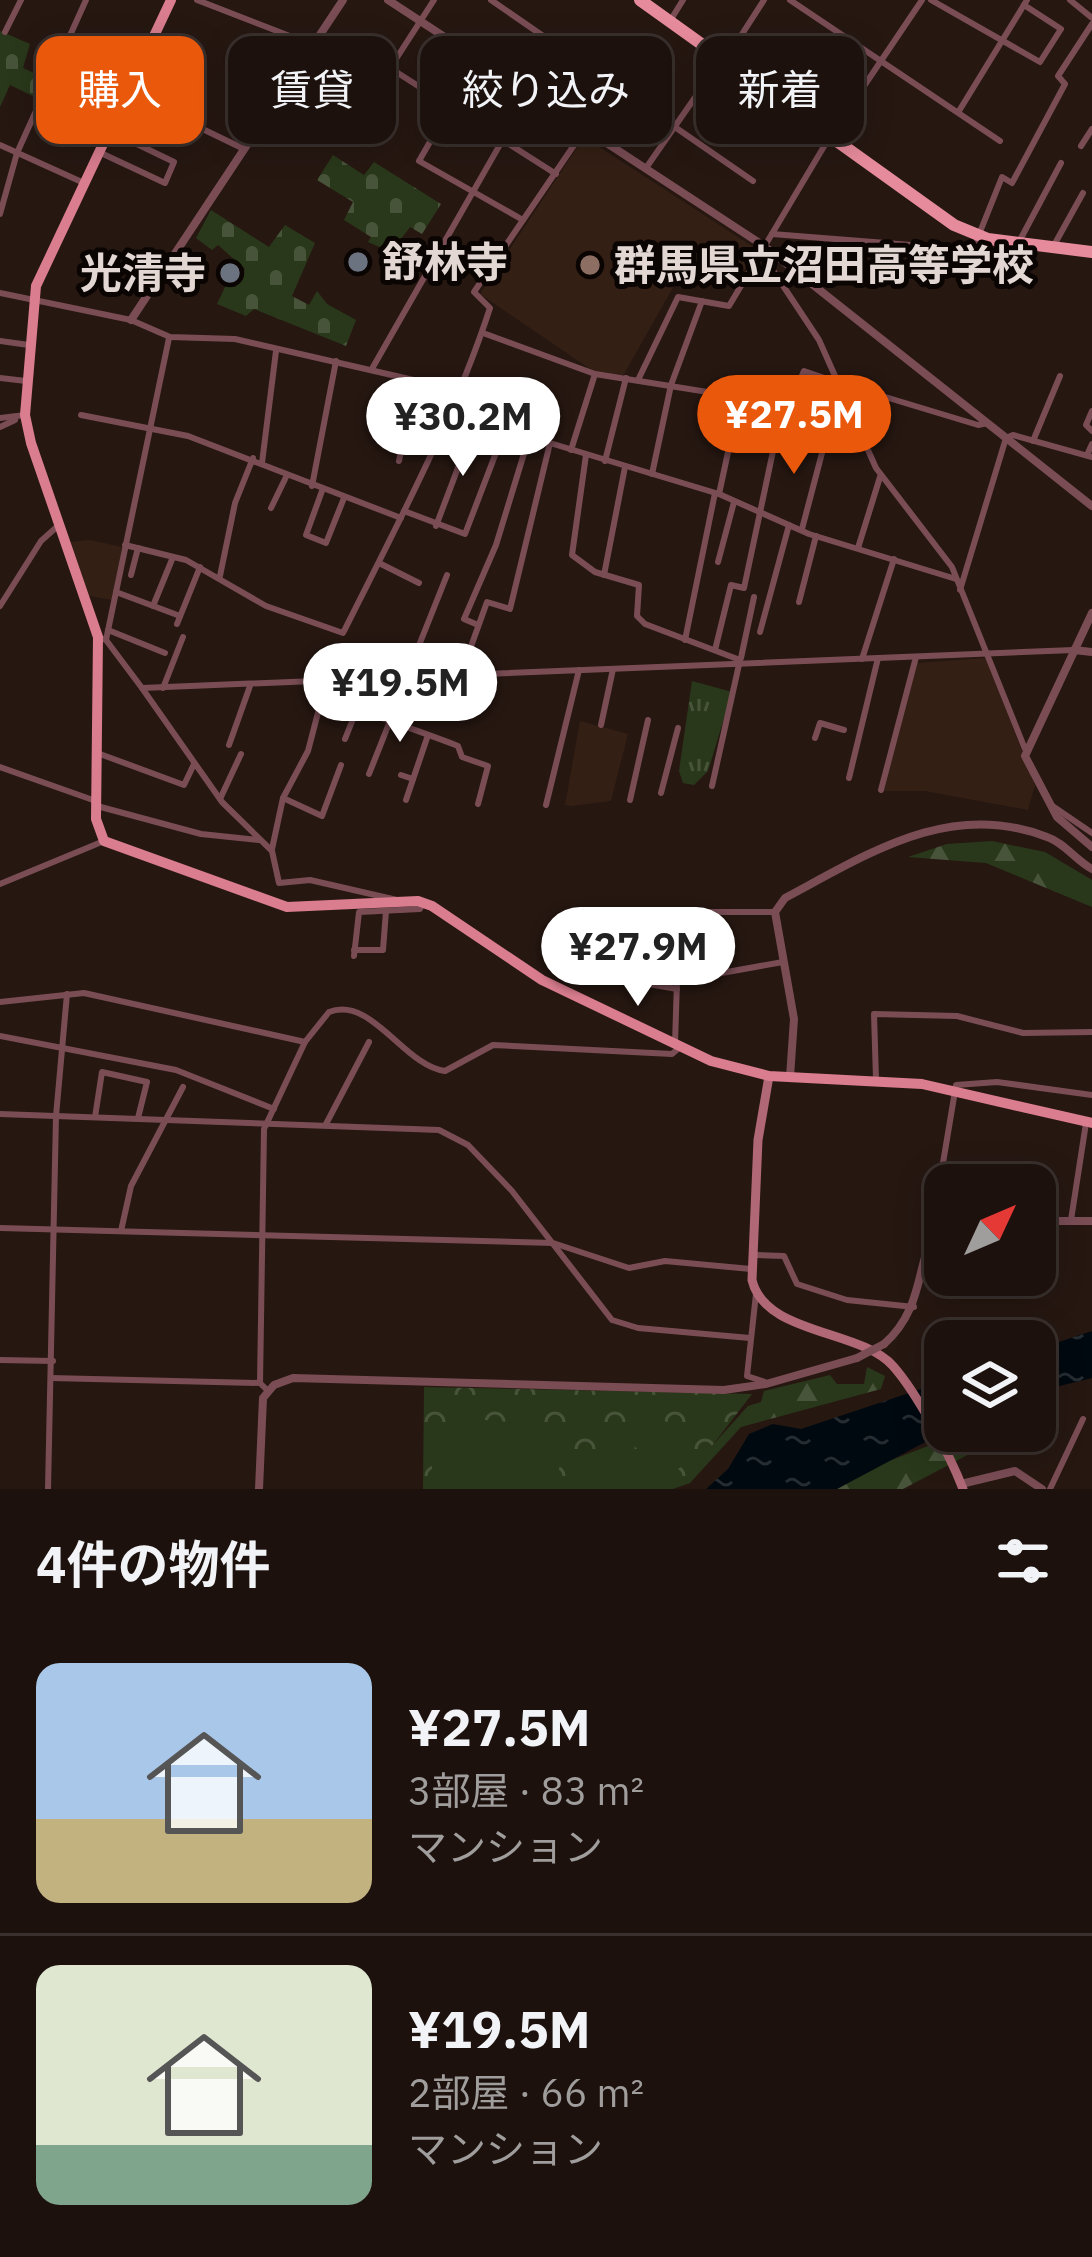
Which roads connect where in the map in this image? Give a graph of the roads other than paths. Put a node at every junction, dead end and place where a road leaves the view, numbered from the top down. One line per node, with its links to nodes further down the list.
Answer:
1 (21, 0): 19 (street)
2 (171, 0): 21 (main road)
3 (197, 0): 22 (street)
4 (343, 0): 23 (street)
5 (388, 0): 16 (street)
6 (434, 0): 16 (street)
7 (491, 0): 34 (street)
8 (640, 0): 17 (highway)
9 (683, 0): 17 (street)
10 (764, 0): 25 (street)
11 (790, 0): 29 (street)
12 (926, 0): 27 (street); 29 (street)
13 (1070, 0): 18 (street)
14 (81, 1): 20 (street)
15 (1026, 3): 27 (street); 27 (street)
16 (421, 20): 24 (street); 28 (street)
17 (670, 21): 26 (highway)
18 (1092, 21): 63 (street)
19 (5, 32)
20 (67, 36)
21 (154, 36)
22 (290, 36)
23 (319, 36)
24 (446, 36)
25 (739, 36)
26 (696, 39)
27 (1003, 40): 33 (street)
28 (396, 59)
29 (882, 64): 30 (street); 33 (street)
30 (864, 89)
31 (696, 97): 34 (street)
32 (36, 109): 52 (street)
33 (959, 111): 37 (street)
34 (675, 126): 54 (street); 56 (street)
35 (204, 128): 50 (street)
36 (1092, 129): 49 (street)
37 (1000, 141)
38 (103, 144): 51 (main road)
39 (138, 144): 51 (street)
40 (247, 144): 50 (street)
41 (429, 144): 58 (street)
42 (501, 144): 58 (street)
43 (509, 144): 55 (street)
44 (575, 144): 55 (street)
45 (608, 144): 54 (street)
46 (825, 144): 62 (street)
47 (838, 144): 63 (highway)
48 (0, 146): 52 (street)
49 (1081, 146)
50 (244, 149): 71 (street)
51 (99, 152): 57 (main road)
52 (17, 153): 57 (street); 60 (street)
53 (1061, 163): 64 (street)
54 (646, 169): 65 (street)
55 (556, 174): 61 (street)
56 (753, 182)
57 (84, 183): 69 (main road)
58 (472, 191): 61 (street); 78 (street)
59 (1083, 193): 66 (street)
60 (0, 214)
61 (525, 221): 72 (street)
62 (772, 234): 63 (street); 65 (street)
63 (983, 238): 64 (highway)
64 (1018, 243): 66 (highway)
65 (764, 246): 70 (street); 85 (street); 97 (street)
66 (1052, 248): 67 (highway)
67 (1092, 251)
68 (0, 293): 69 (street)
69 (33, 296): 71 (street); 75 (main road)
70 (702, 301): 83 (street); 87 (street)
71 (131, 320): 73 (street)
72 (482, 332): 79 (street); 88 (street)
73 (170, 337): 76 (street); 98 (street)
74 (0, 341): 75 (street)
75 (29, 345): 84 (main road)
76 (276, 351): 77 (street); 113 (street)
77 (336, 361): 78 (street); 118 (street)
78 (373, 367): 86 (street)
79 (595, 374): 82 (street); 107 (street)
80 (1060, 376): 104 (street)
81 (0, 378): 84 (street)
82 (626, 378): 83 (street); 112 (street)
83 (639, 378): 87 (street)
84 (26, 381): 94 (main road)
85 (836, 382): 91 (street); 117 (street)
86 (415, 383): 88 (street); 111 (street)
87 (671, 386): 91 (street); 115 (street)
88 (457, 390): 90 (street); 126 (street)
89 (872, 393): 97 (street)
90 (484, 399): 95 (street); 129 (street)
91 (783, 404): 125 (street)
92 (1092, 411): 100 (street)
93 (81, 415): 98 (street)
94 (21, 416): 96 (street); 127 (main road)
95 (510, 416): 101 (street); 129 (street)
96 (0, 422)
97 (988, 423): 103 (street)
98 (153, 426): 110 (street); 132 (street)
99 (733, 428): 120 (street)
100 (1092, 431)
101 (530, 434): 105 (street); 153 (street)
102 (827, 434): 130 (street)
103 (1006, 438): 104 (street); 123 (street); 146 (street)
104 (1033, 440): 109 (street)
105 (550, 443): 107 (street); 153 (street)
106 (1092, 444): 109 (street)
107 (572, 450): 108 (street)
108 (586, 455): 112 (street); 142 (street)
109 (1090, 456)
110 (253, 458): 113 (street); 143 (street)
111 (399, 461)
112 (605, 461): 114 (street)
113 (262, 463): 116 (street)
114 (625, 467): 115 (street); 142 (street)
115 (652, 474): 120 (street)
116 (287, 475): 118 (street); 124 (street)
117 (880, 475): 134 (street); 144 (street)
118 (312, 486): 119 (street)
119 (322, 491): 121 (street); 121 (street)
120 (717, 494): 122 (street); 158 (street)
121 (344, 498): 126 (street)
122 (734, 501): 125 (street); 137 (street)
123 (1092, 506)
124 (271, 508)
125 (760, 512): 128 (street); 160 (street)
126 (402, 514): 129 (street); 138 (street)
127 (60, 524): 150 (street); 156 (main road)
128 (789, 525): 130 (street); 154 (street)
129 (436, 526)
130 (802, 531): 131 (street)
131 (816, 536): 134 (street); 149 (street)
132 (125, 545): 133 (street); 147 (street)
133 (137, 548): 135 (street); 140 (street)
134 (858, 548): 136 (street)
135 (172, 557): 139 (street); 151 (street)
136 (893, 559): 144 (street); 167 (street)
137 (718, 562)
138 (378, 563): 143 (street); 145 (street)
139 (200, 567): 143 (street); 151 (street)
140 (131, 575)
141 (447, 575): 172 (street)
142 (604, 575): 158 (street)
143 (220, 576)
144 (956, 579): 146 (street)
145 (419, 583)
146 (960, 590): 164 (street)
147 (116, 592): 151 (street); 156 (street)
148 (754, 597): 168 (street)
149 (799, 602)
150 (0, 606)
151 (153, 606)
152 (1092, 613): 155 (street)
153 (479, 625): 171 (street)
154 (760, 632)
155 (1081, 635): 159 (street); 161 (street)
156 (104, 636): 163 (street); 175 (street); 189 (main road)
157 (183, 637): 176 (street)
158 (685, 640): 160 (street)
159 (1092, 640)
160 (715, 650): 168 (street)
161 (1074, 650): 162 (street); 164 (street); 188 (street)
162 (1092, 652)
163 (165, 653)
164 (989, 653): 165 (street); 188 (street)
165 (916, 657): 166 (street); 199 (street)
166 (878, 658): 167 (street); 196 (street)
167 (862, 659): 168 (street)
168 (740, 663): 169 (street); 198 (street)
169 (614, 669): 170 (street); 181 (street)
170 (579, 670): 171 (street); 207 (street)
171 (460, 677): 172 (street)
172 (405, 679): 173 (street)
173 (326, 682): 174 (street); 177 (street)
174 (250, 686): 176 (street); 187 (street)
175 (142, 688): 176 (street); 191 (street)
176 (163, 688)
177 (323, 694): 178 (street); 201 (street)
178 (357, 709): 180 (street); 186 (street)
179 (648, 719): 204 (street)
180 (391, 721): 184 (street); 194 (street)
181 (601, 725)
182 (678, 728): 200 (street)
183 (844, 730): 185 (street)
184 (429, 734): 197 (street); 206 (street)
185 (815, 738)
186 (345, 739)
187 (229, 745)
188 (1025, 748): 208 (street)
189 (100, 754): 191 (street); 205 (main road)
190 (241, 754): 202 (street)
191 (194, 764): 202 (street)
192 (341, 765): 201 (street)
193 (0, 767): 205 (street)
194 (370, 773)
195 (401, 775): 197 (street)
196 (848, 778)
197 (413, 779): 203 (street)
198 (712, 786)
199 (881, 790)
200 (661, 793)
201 (283, 798): 213 (street)
202 (220, 799): 210 (street)
203 (406, 800)
204 (630, 800)
205 (97, 804): 210 (street); 211 (main road)
206 (478, 804)
207 (546, 805)
208 (1050, 805): 209 (street); 212 (street)
209 (1092, 832)
210 (260, 840): 213 (street)
211 (104, 841): 215 (street); 216 (main road)
212 (1092, 847)
213 (272, 851): 216 (street)
214 (1092, 869): 219 (street)
215 (0, 884)
216 (399, 902): 217 (main road)
217 (423, 903): 218 (street); 230 (main road)
218 (386, 911): 218 (street)
219 (775, 912): 220 (street); 222 (street)
220 (783, 962): 222 (street); 232 (street)
221 (616, 974): 222 (street)
222 (677, 985): 230 (street)
223 (67, 994): 224 (street); 227 (street); 229 (street)
224 (0, 1002)
225 (1092, 1032): 233 (street)
226 (0, 1036): 229 (street)
227 (304, 1042): 230 (street); 237 (street)
228 (369, 1042): 245 (street)
229 (62, 1046): 237 (street); 239 (street)
230 (677, 1047): 231 (main road)
231 (769, 1076): 232 (main road); 255 (main road)
232 (790, 1077): 233 (main road)
233 (877, 1083): 235 (main road)
234 (183, 1087): 242 (street)
235 (955, 1092): 236 (street); 244 (main road); 246 (street)
236 (1092, 1095)
237 (274, 1109): 243 (street)
238 (0, 1114): 239 (street)
239 (56, 1116): 240 (street); 251 (street)
240 (95, 1117): 241 (street); 241 (street)
241 (137, 1118): 242 (street)
242 (165, 1119): 243 (street); 252 (street)
243 (267, 1122): 245 (street); 253 (street)
244 (1089, 1123): 248 (street)
245 (326, 1125): 254 (street)
246 (943, 1164)
247 (1056, 1221): 248 (street)
248 (1071, 1221): 249 (street)
249 (1092, 1221)
250 (0, 1228): 251 (street)
251 (55, 1231): 252 (street); 262 (street)
252 (121, 1232): 253 (street)
253 (263, 1236): 254 (street); 264 (street)
254 (554, 1243): 257 (street); 260 (street)
255 (754, 1255): 257 (main road); 259 (street)
256 (924, 1256): 259 (street)
257 (753, 1269): 258 (main road)
258 (756, 1294): 260 (street); 268 (main road)
259 (914, 1307): 265 (street, bridge)
260 (750, 1338): 265 (street)
261 (0, 1360): 262 (street)
262 (53, 1361): 263 (street)
263 (51, 1378): 264 (street); 269 (street)
264 (260, 1383): 266 (street)
265 (766, 1384): 266 (street)
266 (268, 1391): 270 (street)
267 (1083, 1419): 271 (street)
268 (962, 1486): 271 (street)
269 (48, 1489)
270 (259, 1489)
271 (1046, 1489)

